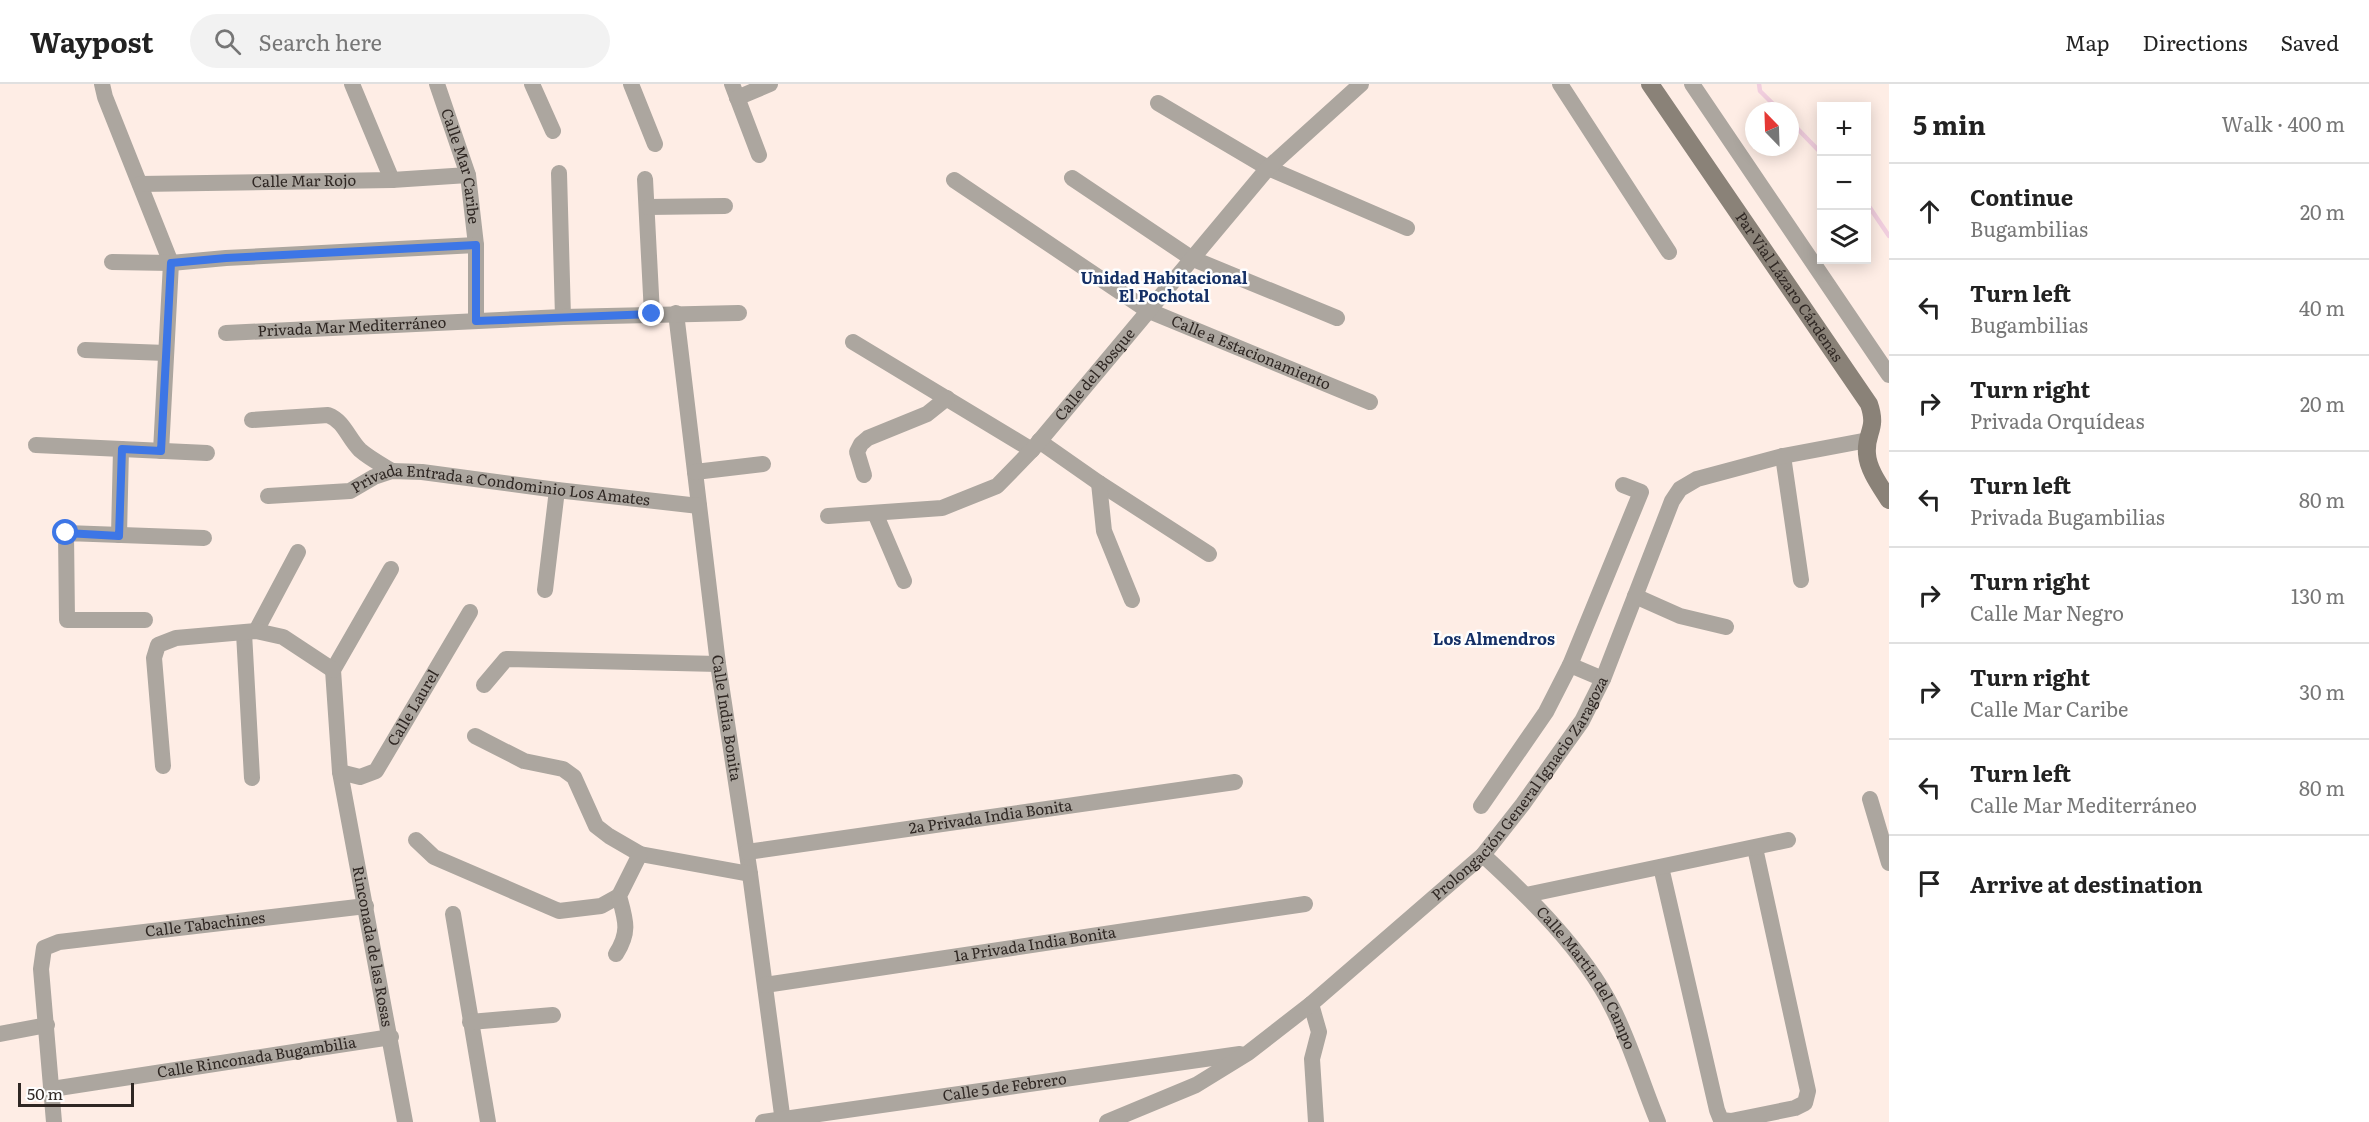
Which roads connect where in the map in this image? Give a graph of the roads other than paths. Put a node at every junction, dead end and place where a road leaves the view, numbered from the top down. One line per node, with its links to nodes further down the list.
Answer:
1 (102, 84): 23 (street)
2 (352, 84): 21 (street)
3 (436, 84): 18 (street, Calle Mar Caribe)
4 (532, 84): 13 (street)
5 (631, 84): 14 (street)
6 (770, 84): 11 (street)
7 (1361, 84): 16 (street, Calle del Bosque)
8 (1560, 84): 28 (street)
9 (1650, 84): 47 (street, Par Vial Lázaro Cárdenas)
10 (1692, 84): 43 (street)
11 (735, 91): 15 (street)
12 (1158, 103): 16 (street)
13 (553, 131)
14 (655, 144)
15 (759, 155)
16 (1268, 168): 26 (street); 29 (street, Calle del Bosque)
17 (559, 173): 36 (street)
18 (468, 175): 21 (street, Calle Mar Rojo); 27 (street, Calle Mar Caribe)
19 (1072, 178): 29 (street)
20 (645, 179): 25 (street)
21 (392, 180): 23 (street, Calle Mar Rojo)
22 (954, 180): 32 (street, Calle a Estacionamiento)
23 (140, 184): 31 (street)
24 (725, 206): 25 (street)
25 (648, 207): 35 (street)
26 (1407, 228)
27 (476, 245): 31 (street); 38 (street, Calle Mar Caribe)
28 (1669, 252)
29 (1191, 258): 32 (street, Calle del Bosque); 37 (street)
30 (112, 262): 31 (street)
31 (171, 263): 42 (street)
32 (1147, 310): 45 (street, Calle a Estacionamiento); 49 (street, Calle del Bosque)
33 (676, 313): 34 (street); 35 (street, Privada Mar Mediterráneo); 56 (street, Calle India Bonita)
34 (739, 313)
35 (652, 314): 36 (street, Privada Mar Mediterráneo)
36 (563, 317): 38 (street, Privada Mar Mediterráneo)
37 (1337, 318)
38 (476, 321): 39 (street, Privada Mar Mediterráneo)
39 (226, 333)
40 (853, 342): 44 (street)
41 (85, 350): 42 (street)
42 (166, 353): 51 (street)
43 (1889, 375)
44 (947, 398): 49 (street); 57 (street)
45 (1370, 402)
46 (252, 420): 55 (street)
47 (1868, 440): 53 (street, Prolongación General Ignacio Zaragoza); 62 (street, Par Vial Lázaro Cárdenas)
48 (36, 445): 50 (street)
49 (1035, 445): 58 (street); 64 (street, Calle del Bosque)
50 (122, 449): 51 (street); 66 (street)
51 (161, 451): 52 (street)
52 (207, 453)
53 (1783, 456): 71 (street); 74 (street, Prolongación General Ignacio Zaragoza)
54 (764, 464): 56 (street)
55 (392, 471): 60 (street, Privada Entrada a Condominio Los Amates); 61 (street, Privada Entrada a Condominio Los Amates)
56 (695, 472): 63 (street, Calle India Bonita)
57 (864, 475)
58 (1099, 483): 69 (street); 75 (street)
59 (1623, 485): 81 (street)
60 (557, 490): 63 (street, Privada Entrada a Condominio Los Amates); 73 (street)
61 (268, 496)
62 (1889, 500)
63 (699, 506): 80 (street, Calle India Bonita)
64 (875, 513): 65 (street, Calle del Bosque); 72 (street)
65 (828, 516)
66 (119, 536): 67 (street); 77 (street)
67 (204, 538)
68 (298, 552): 79 (street)
69 (1209, 554)
70 (391, 569): 82 (street)
71 (1801, 580)
72 (904, 581)
73 (545, 590)
74 (1635, 596): 78 (street); 83 (street, Prolongación General Ignacio Zaragoza)
75 (1132, 600)
76 (470, 612): 87 (street, Calle Laurel)
77 (144, 620)
78 (1726, 627)
79 (250, 632): 82 (street); 86 (street); 88 (street)
80 (718, 664): 84 (street); 95 (street, Calle India Bonita)
81 (1570, 665): 83 (street); 91 (street)
82 (333, 670): 87 (street, Rinconada de las Rosas)
83 (1603, 679): 97 (street, Prolongación General Ignacio Zaragoza)
84 (484, 685)
85 (475, 736): 96 (street)
86 (163, 766)
87 (340, 772): 104 (street, Rinconada de las Rosas)
88 (252, 777)
89 (1235, 782): 95 (street, 2a Privada India Bonita)
90 (1870, 799): 98 (street)
91 (1481, 806)
92 (416, 840): 102 (street)
93 (1788, 840): 94 (street)
94 (1755, 848): 99 (street); 99 (street)
95 (747, 852): 100 (street, Calle India Bonita)
96 (640, 854): 100 (street); 102 (street)
97 (1483, 855): 101 (street, Calle Martín del Campo); 108 (street, Prolongación General Ignacio Zaragoza)
98 (1889, 863)
99 (1661, 867): 101 (street)
100 (750, 874): 107 (street, Calle India Bonita)
101 (1526, 895): 123 (street, Calle Martín del Campo)
102 (619, 896): 106 (street)
103 (1305, 904): 107 (street, 1a Privada India Bonita)
104 (366, 906): 111 (street, Calle Tabachines); 113 (street, Rinconada de las Rosas)
105 (453, 914): 110 (street)
106 (616, 954)
107 (765, 985): 116 (street, Calle India Bonita)
108 (1311, 1004): 114 (street, Prolongación General Ignacio Zaragoza); 122 (street)
109 (553, 1015): 110 (street)
110 (470, 1022): 119 (street)
111 (47, 1025): 112 (street); 115 (street)
112 (0, 1034)
113 (391, 1037): 115 (street, Calle Rinconada Bugambilia); 118 (street, Rinconada de las Rosas)
114 (1248, 1053): 116 (street, Calle 5 de Febrero); 121 (street, Prolongación General Ignacio Zaragoza)
115 (52, 1089): 117 (street)
116 (783, 1120): 120 (street, Calle 5 de Febrero)
117 (54, 1122)
118 (405, 1122)
119 (488, 1122)
120 (763, 1122)
121 (1107, 1122)
122 (1316, 1122)
123 (1658, 1122)

